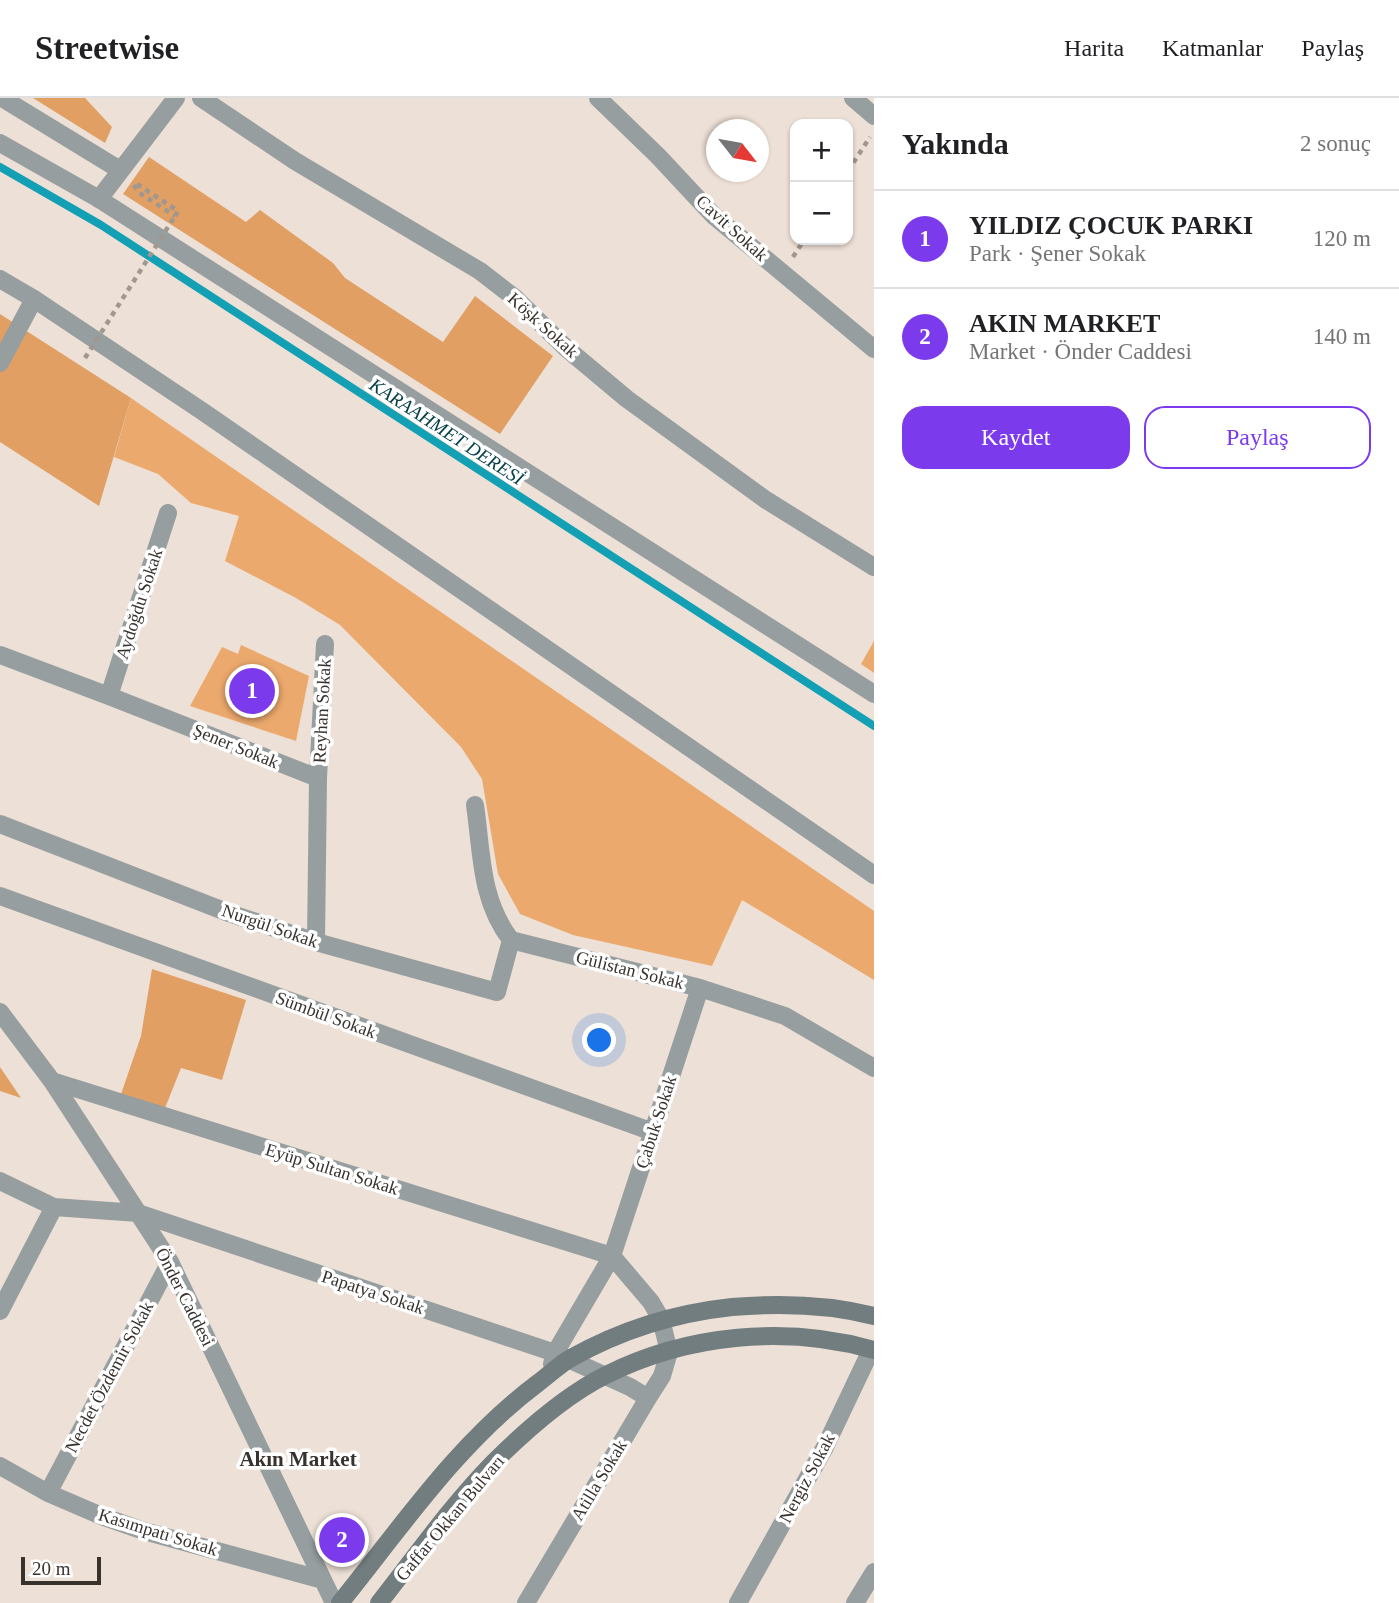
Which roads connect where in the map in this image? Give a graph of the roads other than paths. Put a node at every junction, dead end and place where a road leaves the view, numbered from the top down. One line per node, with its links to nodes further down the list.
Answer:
1 (2, 98): 8 (street)
2 (176, 98): 8 (street)
3 (201, 98): 15 (street, Köşk Sokak)
4 (598, 98): 12 (street, Cavit Sokak)
5 (853, 98): 6 (street)
6 (874, 116)
7 (0, 143): 9 (street)
8 (125, 175): 9 (street)
9 (99, 200): 18 (street)
10 (0, 279): 11 (street)
11 (34, 299): 13 (street); 23 (street)
12 (874, 349)
13 (0, 363)
14 (168, 513): 19 (street, Aydoğdu Sokak)
15 (874, 567)
16 (326, 644): 20 (street, Reyhan Sokak)
17 (0, 655): 19 (street, Şener Sokak)
18 (874, 694)
19 (109, 695): 20 (street, Şener Sokak)
20 (318, 778): 26 (street)
21 (475, 805): 25 (street)
22 (0, 824): 26 (street, Nurgül Sokak)
23 (874, 875)
24 (0, 896): 31 (street, Sümbül Sokak)
25 (511, 940): 26 (street, Nurgül Sokak); 27 (street, Gülistan Sokak)
26 (316, 942)
27 (700, 988): 29 (street, Gülistan Sokak); 31 (street, Çabuk Sokak)
28 (0, 1012): 30 (street, Önder Caddesi)
29 (874, 1068)
30 (52, 1081): 34 (street, Önder Caddesi); 35 (street, Eyüp Sultan Sokak)
31 (653, 1132): 35 (street, Çabuk Sokak)
32 (0, 1181): 33 (street)
33 (54, 1207): 34 (street, Papatya Sokak); 37 (street)
34 (138, 1213): 36 (street, Önder Caddesi); 42 (street, Papatya Sokak)
35 (612, 1256): 39 (street); 42 (street, Çabuk Sokak)
36 (170, 1262): 46 (street, Necdet Özdemir Sokak); 48 (street, Önder Caddesi)
37 (0, 1311)
38 (874, 1316): 39 (main road, Gaffar Okkan Bulvarı)
39 (661, 1319): 41 (street); 42 (main road, Gaffar Okkan Bulvarı)
40 (873, 1350): 41 (main road, Gaffar Okkan Bulvarı); 53 (street, Nergiz Sokak)
41 (669, 1352): 43 (main road, Gaffar Okkan Bulvarı); 44 (street, Atilla Sokak)
42 (562, 1356): 43 (street, Papatya Sokak); 50 (main road, Gaffar Okkan Bulvarı)
43 (606, 1375): 44 (street); 51 (main road, Gaffar Okkan Bulvarı)
44 (648, 1398): 52 (street, Atilla Sokak)
45 (0, 1466): 46 (street, Kasımpatı Sokak)
46 (48, 1493): 48 (street, Kasımpatı Sokak)
47 (874, 1572): 54 (street)
48 (323, 1580): 49 (street, Önder Caddesi)
49 (334, 1603)
50 (340, 1603)
51 (379, 1603)
52 (526, 1603)
53 (738, 1603)
54 (855, 1603)

